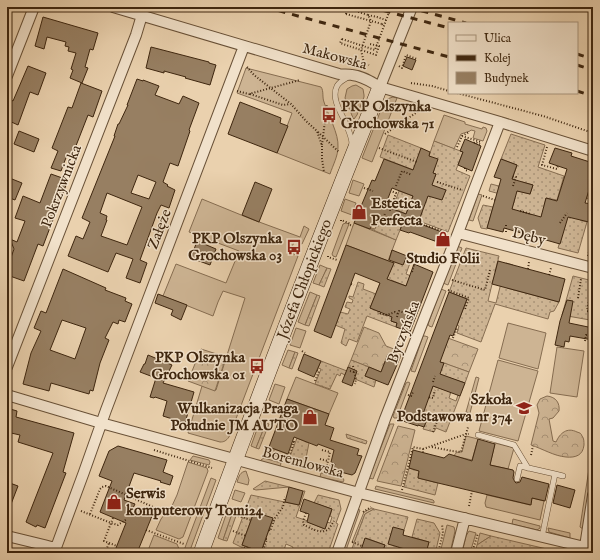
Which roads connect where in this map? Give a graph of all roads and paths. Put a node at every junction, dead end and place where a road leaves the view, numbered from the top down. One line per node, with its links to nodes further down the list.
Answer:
1 (34, 7): 19 (street)
2 (114, 7): 7 (street, Makowska)
3 (344, 7): 6 (path)
4 (391, 7): 9 (path, bridge)
5 (412, 7): 22 (street, Józefa Chłopickiego)
6 (347, 8): 8 (path); 10 (path, bridge)
7 (142, 15): 12 (street, Makowska); 109 (street, Pokrzywnicka)
8 (368, 15): 9 (path, bridge); 13 (path)
9 (386, 20): 10 (path, bridge)
10 (384, 26): 11 (path, bridge)
11 (377, 45): 13 (path); 13 (path, bridge)
12 (244, 46): 18 (street, Makowska); 127 (street, Załęże)
13 (361, 50): 16 (path)
14 (417, 59): 17 (path)
15 (246, 65): 23 (path)
16 (369, 65)
17 (401, 67)
18 (352, 75): 22 (street, Makowska); 46 (lane)
19 (7, 76)
20 (300, 80): 23 (path)
21 (406, 85): 25 (path)
22 (380, 87): 33 (street, Makowska); 46 (street, Józefa Chłopickiego)
23 (270, 88): 26 (path); 28 (path)
24 (236, 91): 26 (path)
25 (448, 91)
26 (249, 94): 28 (path)
27 (461, 94): 31 (path)
28 (291, 104): 34 (path)
29 (327, 104): 39 (path)
30 (425, 107): 37 (path)
31 (523, 111): 32 (path); 36 (path)
32 (522, 115)
33 (500, 122): 45 (street, Makowska); 80 (street, Byczyńska)
34 (317, 131): 39 (path); 42 (path)
35 (469, 132): 38 (path)
36 (593, 133)
37 (385, 134)
38 (462, 136): 40 (path); 43 (path)
39 (323, 137): 42 (path); 46 (path)
40 (474, 143)
41 (547, 145): 48 (path)
42 (322, 146): 50 (path)
43 (457, 147)
44 (379, 148): 47 (path)
45 (593, 151)
46 (346, 155): 138 (street, Józefa Chłopickiego)
47 (418, 161)
48 (558, 166)
49 (465, 168): 51 (path)
50 (324, 172)
51 (471, 172)
52 (412, 175): 55 (path)
53 (513, 176): 58 (path)
54 (395, 180): 55 (path)
55 (398, 182): 57 (path)
56 (436, 182): 62 (path)
57 (396, 186)
58 (513, 186)
59 (364, 188): 60 (path)
60 (373, 191)
61 (391, 191): 65 (path)
62 (464, 191)
63 (486, 197): 64 (path)
64 (495, 200)
65 (386, 204)
66 (520, 211): 69 (path)
67 (385, 213): 71 (path)
68 (567, 213): 74 (path)
69 (531, 215)
70 (380, 218): 71 (path)
71 (383, 219): 73 (path)
72 (409, 220): 79 (path)
73 (374, 221)
74 (560, 223)
75 (506, 224): 78 (path)
76 (351, 225): 77 (path)
77 (338, 228)
78 (506, 232)
79 (448, 233)
80 (458, 233): 87 (street, Dęby); 150 (street, Byczyńska)
81 (593, 234): 83 (path)
82 (330, 250): 84 (path)
83 (588, 256)
84 (337, 260)
85 (416, 262): 91 (path)
86 (529, 264): 88 (path)
87 (593, 268)
88 (528, 269)
89 (490, 270): 93 (path)
90 (550, 270): 92 (path)
91 (412, 272)
92 (549, 275)
93 (452, 280)
94 (582, 280): 97 (path)
95 (593, 281): 100 (path)
96 (448, 290): 98 (path)
97 (578, 298)
98 (464, 308)
99 (379, 311): 101 (path)
100 (591, 312)
101 (398, 314): 102 (path); 103 (path)
102 (397, 317)
103 (417, 317)
104 (456, 327): 106 (path)
105 (587, 335): 107 (path)
106 (453, 338)
107 (585, 341)
108 (353, 366): 112 (path)
109 (7, 367)
110 (317, 370): 114 (path)
111 (350, 371): 112 (path)
112 (354, 372): 116 (path)
113 (435, 376): 115 (path)
114 (315, 381)
115 (433, 382)
116 (355, 384)
117 (436, 390): 121 (path)
118 (413, 392): 120 (path)
119 (7, 395): 127 (street, Boremlowska)
120 (408, 395)
121 (429, 397)
122 (401, 412): 123 (path)
123 (408, 415)
124 (439, 416): 129 (path)
125 (290, 419): 126 (path)
126 (289, 422)
127 (101, 423): 138 (street, Boremlowska); 186 (street, Załęże)
128 (468, 427): 130 (path)
129 (433, 432)
130 (466, 434): 133 (path); 136 (path)
131 (478, 435): 143 (lane)
132 (293, 442): 141 (path)
133 (431, 447): 136 (path); 148 (path)
134 (148, 448): 142 (path)
135 (322, 450): 140 (path)
136 (452, 452): 137 (path)
137 (452, 455)
138 (235, 459): 150 (street, Boremlowska); 188 (street, Józefa Chłopickiego)
139 (320, 459): 140 (path)
140 (328, 461): 144 (path)
141 (287, 462)
142 (212, 468)
143 (528, 468): 145 (lane); 147 (lane)
144 (329, 473)
145 (555, 474): 146 (lane); 177 (lane)
146 (563, 476)
147 (517, 479)
148 (402, 490)
149 (472, 491): 154 (path)
150 (359, 493): 163 (street, Boremlowska); 190 (street, Byczyńska)
151 (593, 495): 155 (street)
152 (285, 497): 172 (path)
153 (377, 505): 158 (path)
154 (469, 506)
155 (592, 506): 185 (street)
156 (84, 511): 160 (path)
157 (162, 511): 160 (path)
158 (362, 512)
159 (306, 513): 170 (path)
160 (91, 515): 168 (path)
161 (238, 516): 165 (path)
162 (113, 518): 168 (path)
163 (465, 518): 177 (street, Boremlowska); 192 (street)
164 (128, 519): 168 (path)
165 (251, 520)
166 (331, 520): 170 (path)
167 (442, 521): 191 (path)
168 (111, 523): 179 (path)
169 (312, 524): 170 (path)
170 (311, 529)
171 (146, 530): 181 (path)
172 (269, 530)
173 (478, 530): 193 (path)
174 (233, 531): 176 (path)
175 (7, 536): 186 (street)
176 (246, 536)
177 (542, 537): 185 (street, Boremlowska)
178 (266, 539): 189 (path)
179 (108, 543): 182 (path); 187 (path)
180 (354, 543): 184 (path)
181 (184, 544)
182 (117, 546)
183 (244, 546): 189 (path)
184 (362, 546)
185 (587, 549)
186 (54, 551)
187 (105, 553)
188 (201, 553)
189 (261, 553)
190 (337, 553)
191 (438, 553)
192 (456, 553)
193 (472, 553)

